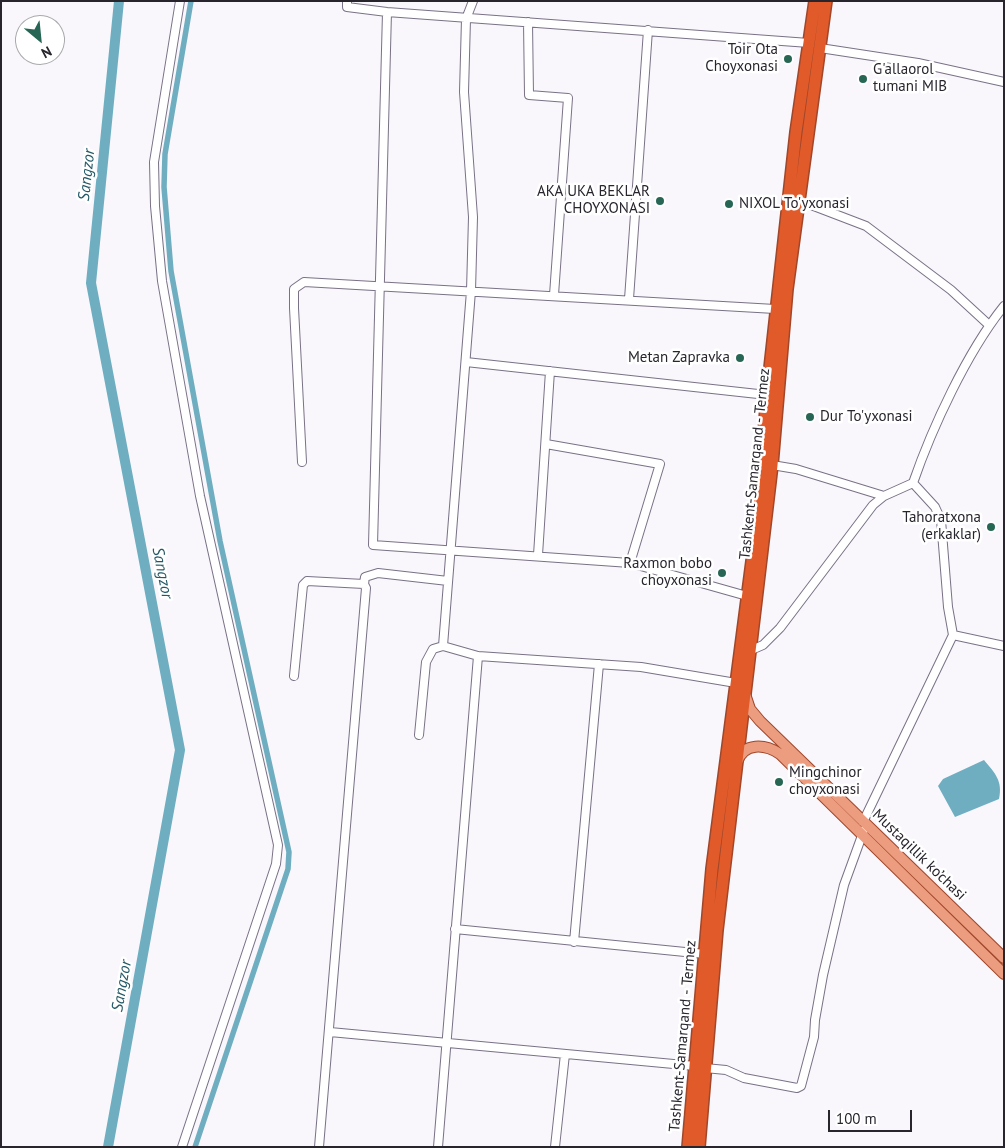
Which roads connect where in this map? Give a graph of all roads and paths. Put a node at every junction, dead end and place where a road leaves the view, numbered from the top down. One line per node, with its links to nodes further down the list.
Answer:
1 (180, 1): 55 (street)
2 (347, 1): 6 (street)
3 (473, 1): 7 (street)
4 (815, 1): 10 (highway, Tashkent-Samarqand - Termez)
5 (826, 1): 10 (highway, Tashkent-Samarqand - Termez)
6 (387, 12): 7 (street); 13 (street)
7 (466, 19): 8 (street); 14 (street)
8 (528, 22): 9 (street); 15 (street)
9 (648, 30): 10 (street); 16 (street)
10 (814, 45): 11 (street); 12 (highway, Tashkent-Samarqand - Termez); 18 (highway, Tashkent-Samarqand - Termez)
11 (1004, 82)
12 (798, 200): 19 (street); 25 (highway, Tashkent-Samarqand - Termez)
13 (382, 287): 14 (street); 24 (street); 28 (street)
14 (470, 291): 15 (street); 20 (street)
15 (554, 295): 16 (street)
16 (628, 299): 18 (street)
17 (1004, 306): 19 (street)
18 (775, 309): 22 (highway, Tashkent-Samarqand - Termez)
19 (989, 325): 26 (street)
20 (466, 362): 21 (street); 28 (street)
21 (550, 371): 22 (street); 23 (street)
22 (767, 395): 33 (highway, Tashkent-Samarqand - Termez)
23 (546, 444): 29 (street); 30 (street)
24 (302, 462)
25 (772, 465): 27 (street); 37 (highway, Tashkent-Samarqand - Termez)
26 (913, 483): 27 (street); 34 (street)
27 (884, 496): 37 (street)
28 (451, 550): 29 (street); 31 (street)
29 (538, 555): 30 (street)
30 (630, 563): 33 (street)
31 (448, 581): 32 (street); 35 (street)
32 (364, 584): 40 (street); 51 (street)
33 (747, 596): 41 (highway, Tashkent-Samarqand - Termez)
34 (953, 635): 36 (street); 44 (street)
35 (443, 646): 38 (street); 42 (street)
36 (1004, 646)
37 (748, 651): 41 (highway, Tashkent-Samarqand - Termez)
38 (478, 656): 39 (street); 45 (street)
39 (599, 664): 41 (street); 47 (street)
40 (294, 676)
41 (741, 682): 43 (highway, Tashkent-Samarqand - Termez); 44 (main road, Mustaqillik ko’chasi); 46 (highway, Tashkent-Samarqand - Termez)
42 (419, 735)
43 (736, 765): 44 (main road, Mustaqillik ko’chasi); 46 (highway, Tashkent-Samarqand - Termez)
44 (864, 827): 49 (main road, Mustaqillik ko’chasi); 50 (main road, Mustaqillik ko’chasi); 54 (street)
45 (455, 929): 47 (street); 52 (street)
46 (712, 929): 48 (highway, Tashkent-Samarqand - Termez); 54 (highway, Tashkent-Samarqand - Termez)
47 (574, 942): 48 (street)
48 (705, 954): 54 (highway, Tashkent-Samarqand - Termez)
49 (1004, 958)
50 (1004, 974)
51 (330, 1032): 52 (street); 56 (street)
52 (447, 1042): 53 (street); 57 (street)
53 (565, 1054): 54 (street); 58 (street)
54 (700, 1067): 59 (highway, Tashkent-Samarqand - Termez); 60 (highway, Tashkent-Samarqand - Termez)
55 (182, 1147)
56 (319, 1147)
57 (438, 1147)
58 (555, 1147)
59 (688, 1147)
60 (699, 1147)

